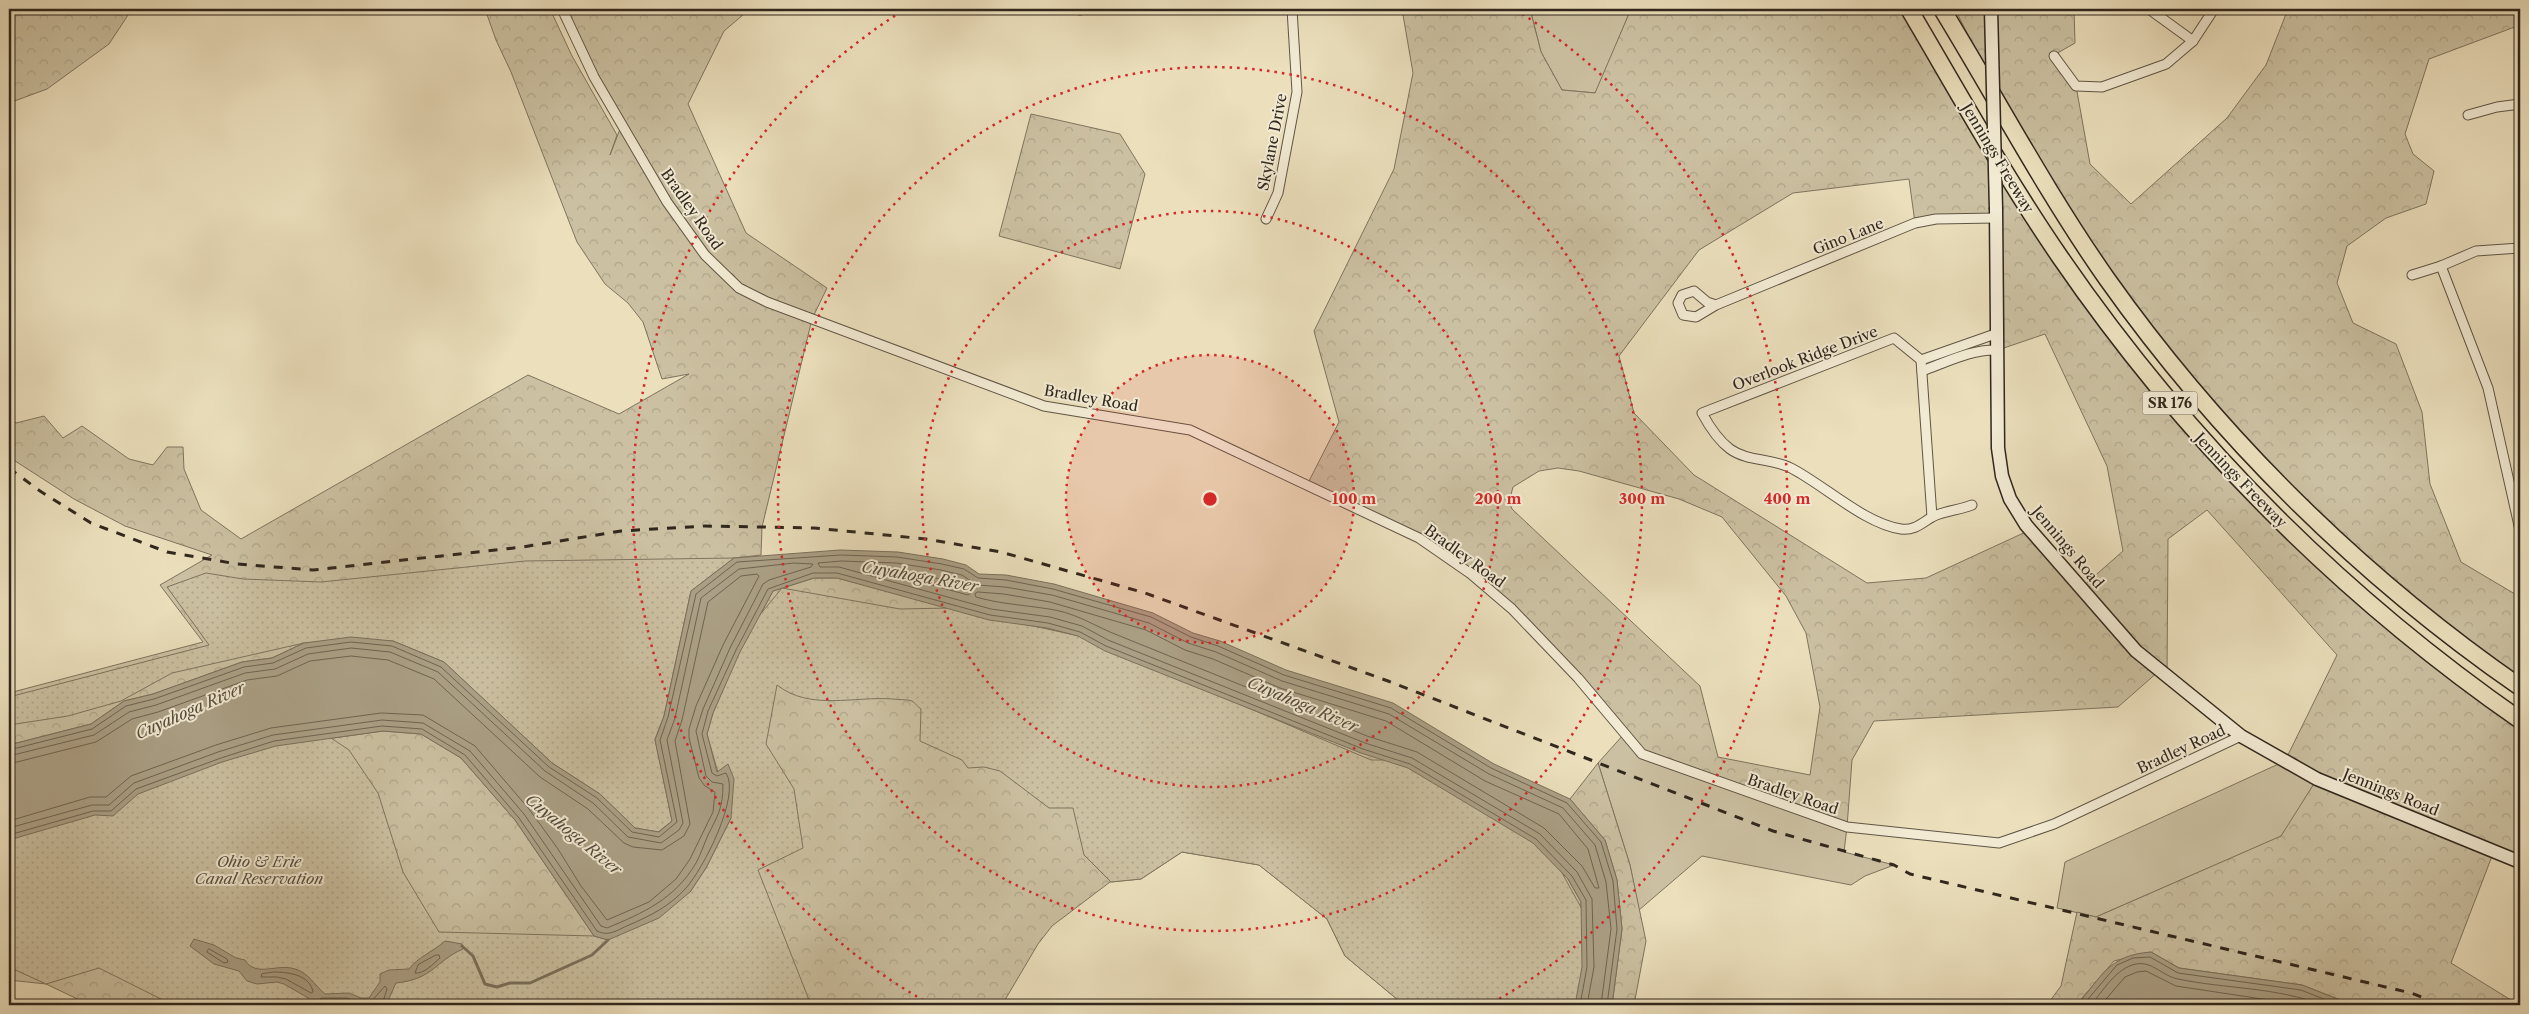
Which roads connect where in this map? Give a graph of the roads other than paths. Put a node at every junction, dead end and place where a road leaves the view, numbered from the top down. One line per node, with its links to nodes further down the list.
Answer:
1 (562, 9): 29 (street, Bradley Road)
2 (1292, 9): 15 (street, Skylane Drive)
3 (1909, 9): 28 (highway, Jennings Freeway / SR 176)
4 (1942, 9): 12 (highway, Jennings Freeway / SR 176)
5 (1955, 9): 12 (highway)
6 (1991, 9): 14 (street, Jennings Road, bridge)
7 (2149, 9): 9 (street)
8 (2214, 9): 9 (street)
9 (2193, 40): 10 (street)
10 (2054, 56)
11 (2520, 104): 13 (street)
12 (2001, 107): 27 (highway, Jennings Freeway / SR 176)
13 (2468, 115)
14 (1996, 214): 19 (street, Gino Lane); 20 (street, Jennings Road)
15 (1266, 219)
16 (2520, 248): 17 (street)
17 (2441, 266): 18 (street); 26 (street)
18 (2412, 275)
19 (1716, 304)
20 (1998, 333): 21 (street, Jennings Road); 22 (street)
21 (1998, 350): 23 (street); 29 (street, Jennings Road)
22 (1921, 360): 23 (street); 25 (street, Overlook Ridge Drive)
23 (1922, 371): 25 (street)
24 (1972, 505): 25 (street)
25 (1932, 517)
26 (2520, 530)
27 (2520, 687)
28 (2520, 720)
29 (2241, 736): 30 (street, Jennings Road)
30 (2520, 862)

